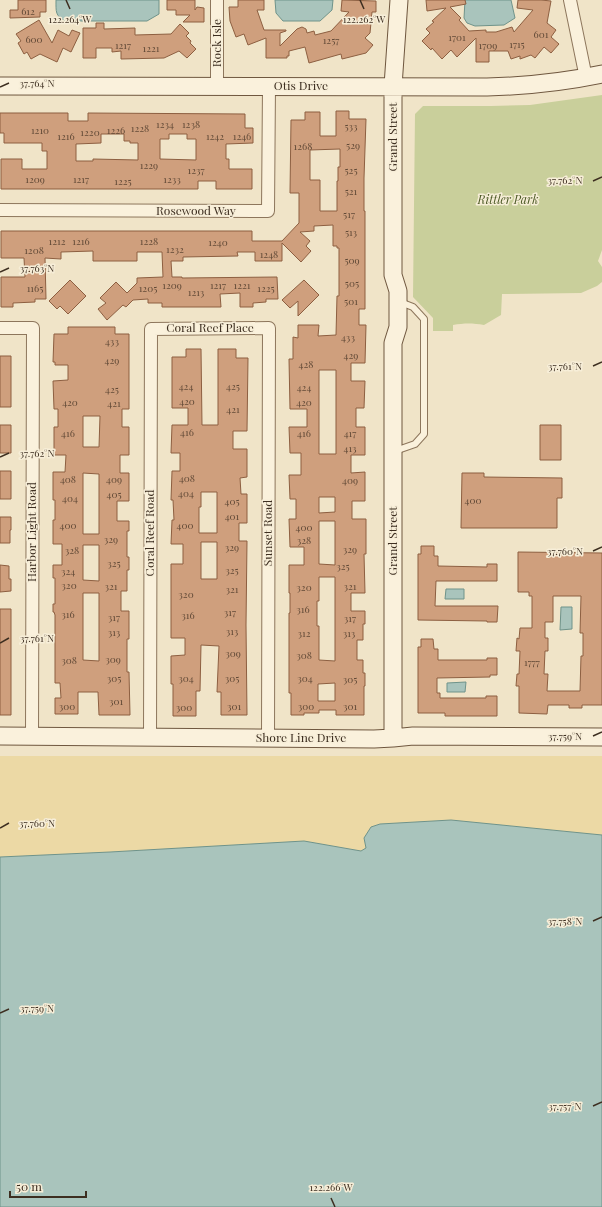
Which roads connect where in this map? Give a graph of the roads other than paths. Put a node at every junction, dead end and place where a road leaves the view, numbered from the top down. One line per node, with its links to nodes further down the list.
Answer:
1 (218, 0): 6 (street, Rock Isle)
2 (399, 0): 8 (street, Grand Street)
3 (570, 0): 4 (street)
4 (594, 76): 8 (street, Otis Drive)
5 (0, 86): 6 (street, Otis Drive)
6 (217, 86): 7 (street, Otis Drive)
7 (269, 86): 8 (street, Otis Drive); 9 (street, Rosewood Way)
8 (393, 86): 10 (street, Grand Street)
9 (0, 210)
10 (394, 274): 11 (street, Grand Street); 15 (street, Grand Street)
11 (398, 302): 15 (street, Grand Street); 16 (lane)
12 (0, 328): 18 (street, Harbor Light Road)
13 (269, 328): 14 (street, Coral Reef Place); 21 (street, Sunset Road)
14 (151, 329): 19 (street, Coral Reef Road)
15 (393, 343): 16 (street, Grand Street)
16 (393, 452): 22 (street, Grand Street)
17 (0, 736): 18 (street, Shore Line Drive)
18 (32, 736): 19 (street, Shore Line Drive)
19 (150, 737): 21 (street, Shore Line Drive)
20 (602, 737): 22 (street, Shore Line Drive)
21 (268, 738): 22 (street, Shore Line Drive)
22 (393, 738)

